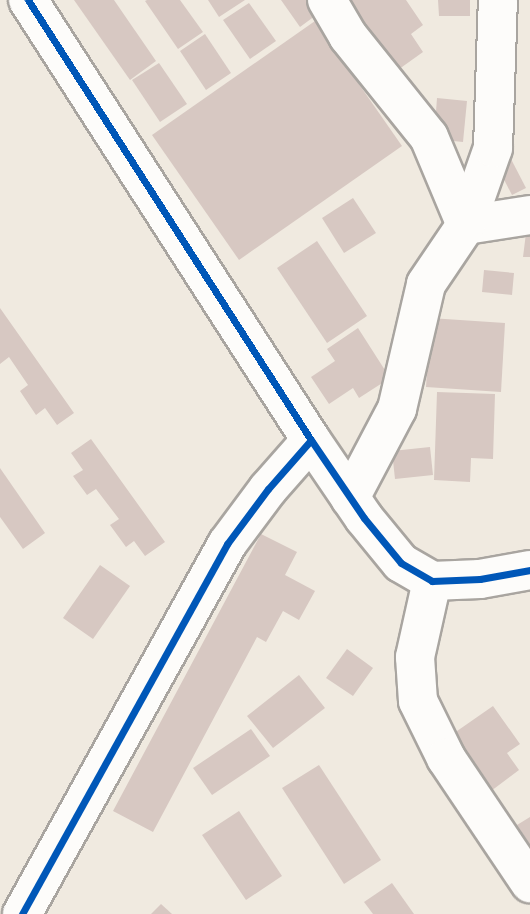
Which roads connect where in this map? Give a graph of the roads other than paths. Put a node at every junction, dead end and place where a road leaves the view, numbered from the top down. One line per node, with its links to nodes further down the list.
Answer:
1 (28, 0): 6 (street)
2 (327, 0): 5 (street)
3 (498, 0): 5 (street)
4 (530, 215): 5 (street)
5 (466, 225): 7 (street)
6 (312, 440): 7 (street); 11 (street)
7 (350, 498): 9 (street)
8 (530, 570): 9 (street)
9 (432, 581): 10 (street)
10 (530, 883)
11 (22, 914)

